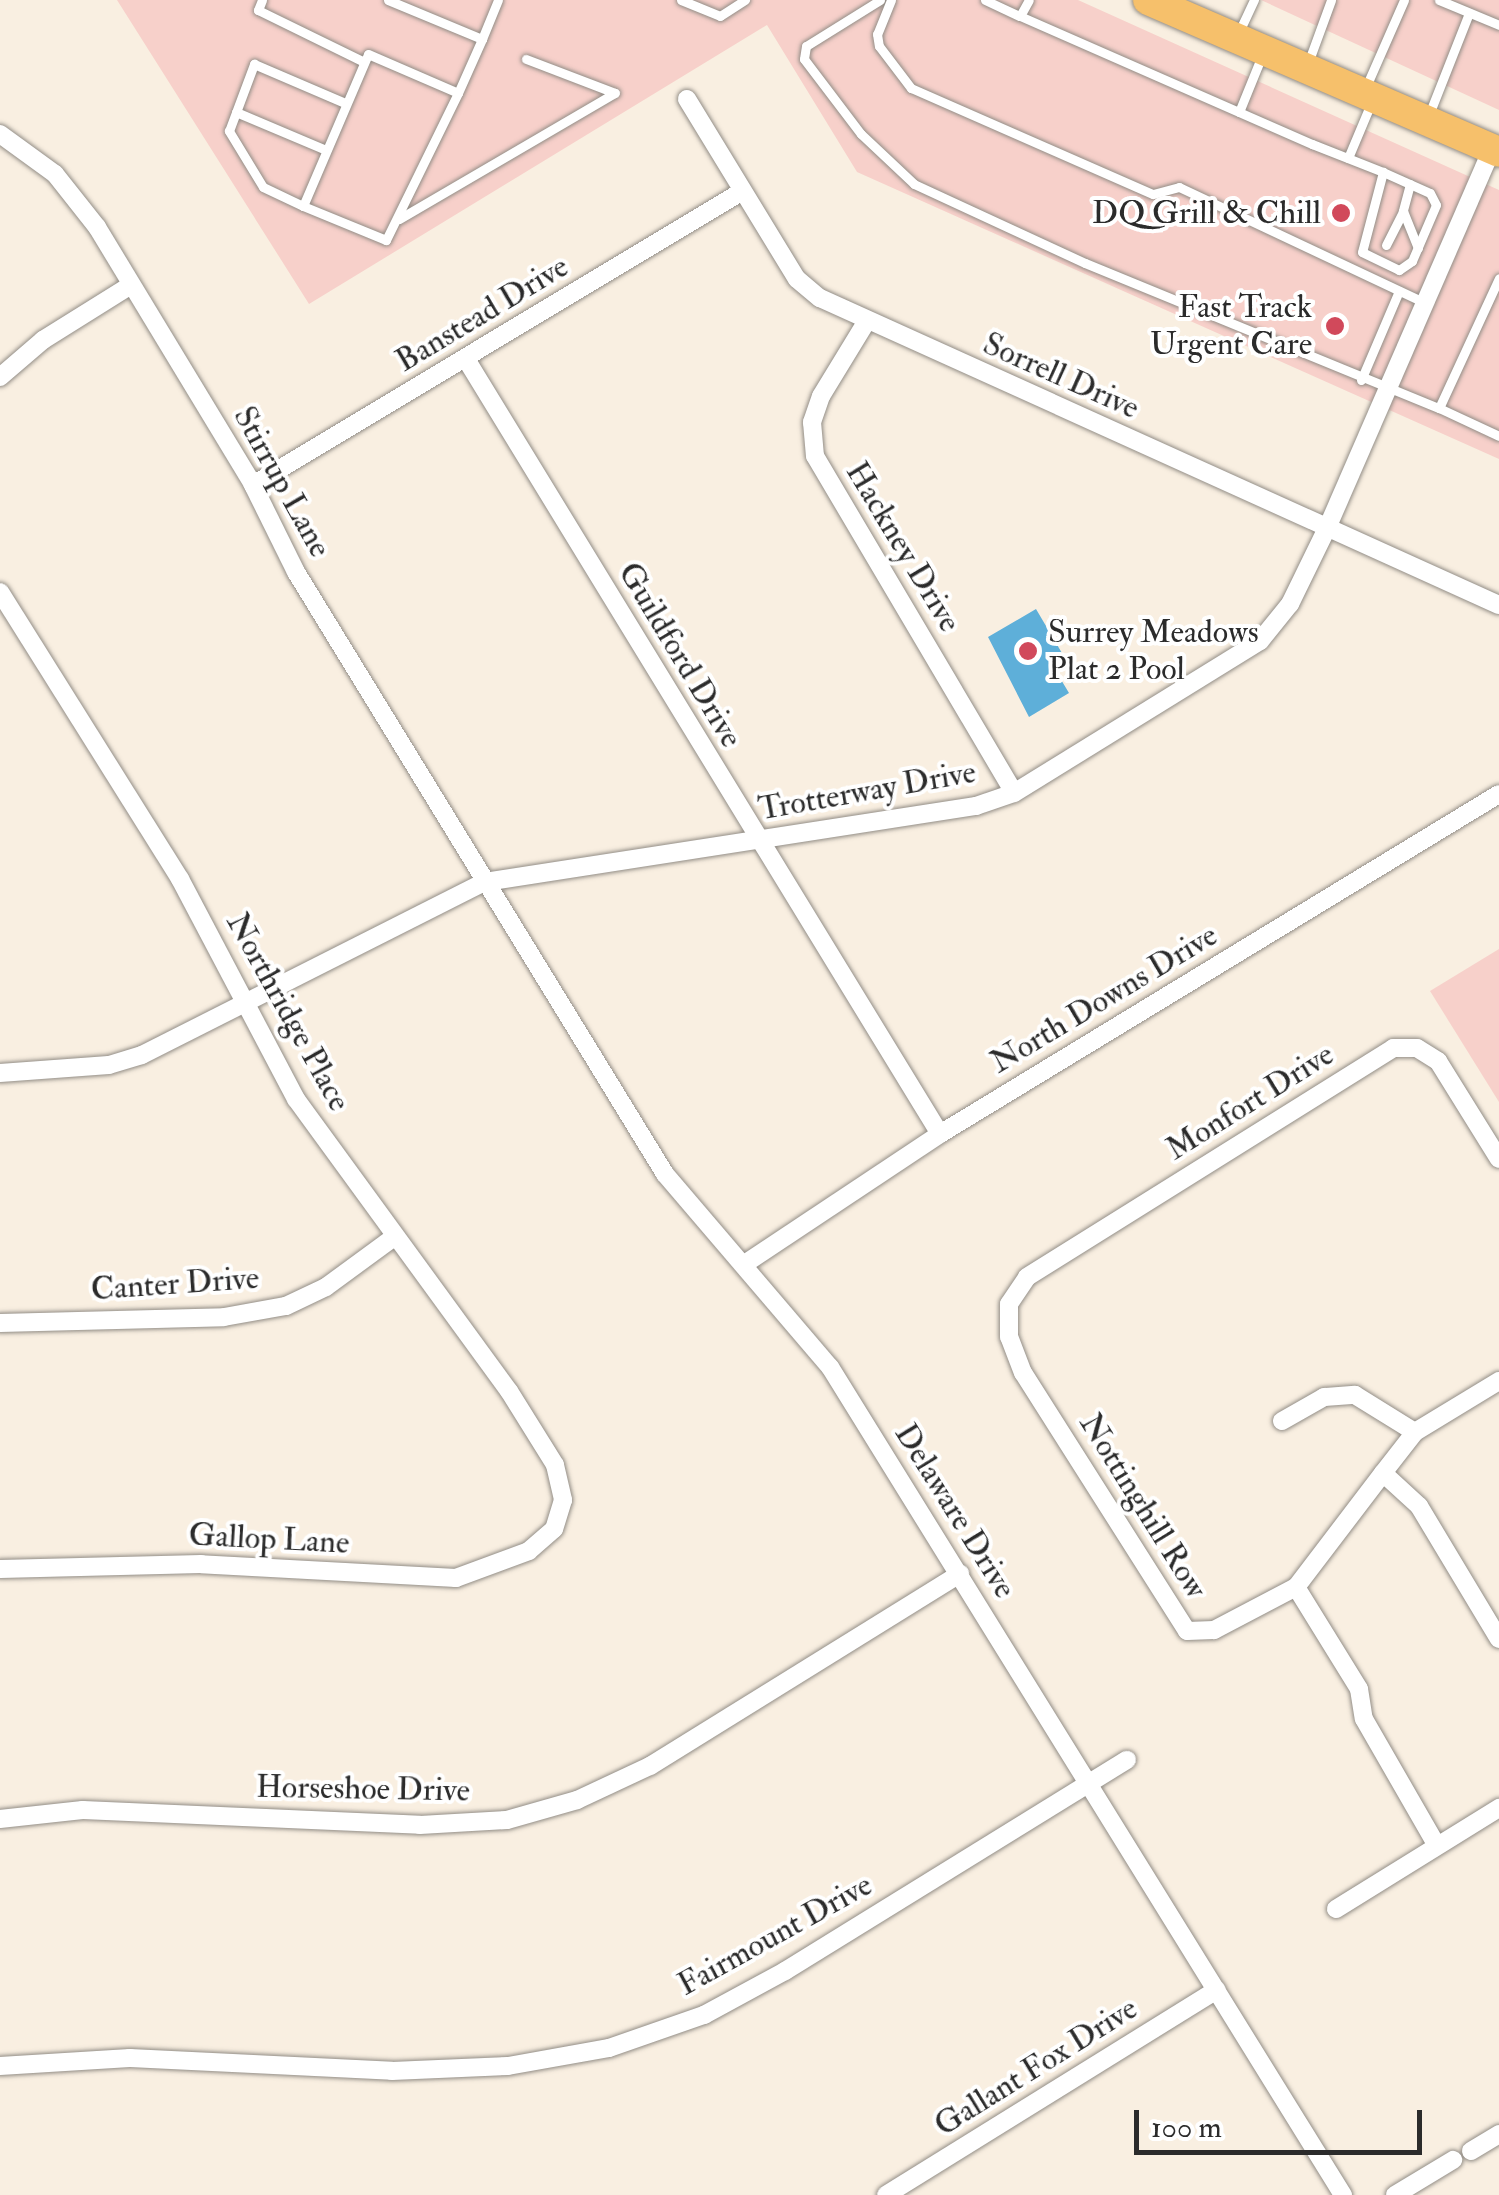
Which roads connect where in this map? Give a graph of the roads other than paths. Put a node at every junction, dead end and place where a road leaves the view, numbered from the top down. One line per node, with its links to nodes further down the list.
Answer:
1 (262, 0): 22 (lane)
2 (388, 0): 19 (lane)
3 (498, 0): 19 (lane)
4 (680, 0): 5 (lane)
5 (745, 0)
6 (880, 0): 50 (lane)
7 (891, 0): 45 (lane)
8 (985, 0): 17 (lane)
9 (1029, 0): 17 (lane)
10 (1148, 0): 15 (main road)
11 (1254, 0): 20 (lane)
12 (1332, 0): 23 (lane)
13 (1404, 0): 25 (lane)
14 (1439, 0): 16 (lane)
15 (1183, 7): 20 (main road)
16 (1469, 13): 18 (lane); 30 (lane)
17 (1020, 16): 29 (lane)
18 (1499, 26)
19 (482, 39): 24 (lane)
20 (1250, 44): 23 (main road); 29 (lane)
21 (526, 59): 40 (lane)
22 (364, 62): 24 (lane); 27 (lane)
23 (1306, 69): 25 (main road)
24 (458, 93): 40 (lane)
25 (1368, 96): 30 (main road); 34 (lane)
26 (687, 99): 37 (street, Sorrell Drive)
27 (346, 103): 28 (lane); 33 (lane)
28 (236, 112): 33 (lane); 38 (lane)
29 (1239, 112): 34 (lane)
30 (1427, 121): 32 (main road)
31 (0, 134): 44 (street, Stirrup Lane)
32 (1497, 144): 46 (street, Trotterway Drive)
33 (326, 150): 38 (lane)
34 (1348, 158): 35 (lane)
35 (1383, 172): 36 (lane); 42 (lane)
36 (1410, 184): 39 (lane); 42 (lane)
37 (741, 192): 47 (street, Sorrell Drive); 48 (street, Banstead Drive)
38 (303, 206): 40 (lane)
39 (1403, 210): 41 (lane); 42 (lane)
40 (396, 220)
41 (1386, 245)
42 (1418, 248)
43 (1499, 278): 52 (lane)
44 (132, 285): 49 (street); 54 (street, Stirrup Lane)
45 (1399, 292): 46 (lane); 50 (lane)
46 (1429, 304): 51 (street, Trotterway Drive)
47 (864, 324): 55 (street, Sorrell Drive); 58 (street, Hackney Drive)
48 (466, 359): 54 (street, Banstead Drive); 60 (street, Guildford Drive)
49 (0, 376)
50 (1360, 380): 51 (lane)
51 (1390, 391): 52 (lane); 55 (street, Trotterway Drive)
52 (1439, 408): 53 (lane)
53 (1499, 436)
54 (253, 485): 61 (street, Stirrup Lane)
55 (1328, 526): 57 (street, Sorrell Drive); 58 (street, Trotterway Drive)
56 (0, 592): 62 (street, Northridge Place)
57 (1499, 605)
58 (1014, 792): 60 (street, Trotterway Drive)
59 (1499, 794): 64 (street, North Downs Drive)
60 (758, 841): 61 (street, Trotterway Drive); 64 (street, Guildford Drive)
61 (485, 882): 62 (street, Trotterway Drive); 67 (street, Delaware Drive)
62 (247, 1003): 63 (street, Trotterway Drive); 66 (street, Northridge Place)
63 (0, 1073)
64 (940, 1134): 67 (street, North Downs Drive)
65 (1499, 1159): 68 (street, Monfort Drive)
66 (394, 1237): 69 (street, Canter Drive); 74 (street, Northridge Place)
67 (746, 1263): 76 (street, Delaware Drive)
68 (1009, 1304): 77 (street, Nottinghill Row)
69 (0, 1323)
70 (1499, 1380): 72 (street)
71 (1282, 1421): 72 (street)
72 (1416, 1432): 73 (street, Nottinghill Row)
73 (1383, 1473): 77 (street, Nottinghill Row); 78 (street)
74 (529, 1551): 75 (street, Gallop Lane)
75 (0, 1570)
76 (960, 1574): 80 (street, Delaware Drive); 82 (street, Horseshoe Drive)
77 (1296, 1587): 83 (street)
78 (1499, 1639)
79 (1127, 1760): 80 (street, Fairmount Drive)
80 (1087, 1784): 85 (street, Delaware Drive); 86 (street, Fairmount Drive)
81 (1499, 1808): 83 (street)
82 (0, 1819)
83 (1437, 1846): 84 (street)
84 (1336, 1909)
85 (1218, 1990): 90 (street, Gallant Fox Drive); 91 (street, Delaware Drive)
86 (0, 2066)
87 (1499, 2134): 88 (street)
88 (1471, 2151)
89 (1453, 2160): 92 (street)
90 (886, 2195)
91 (1344, 2195)
92 (1395, 2195)

